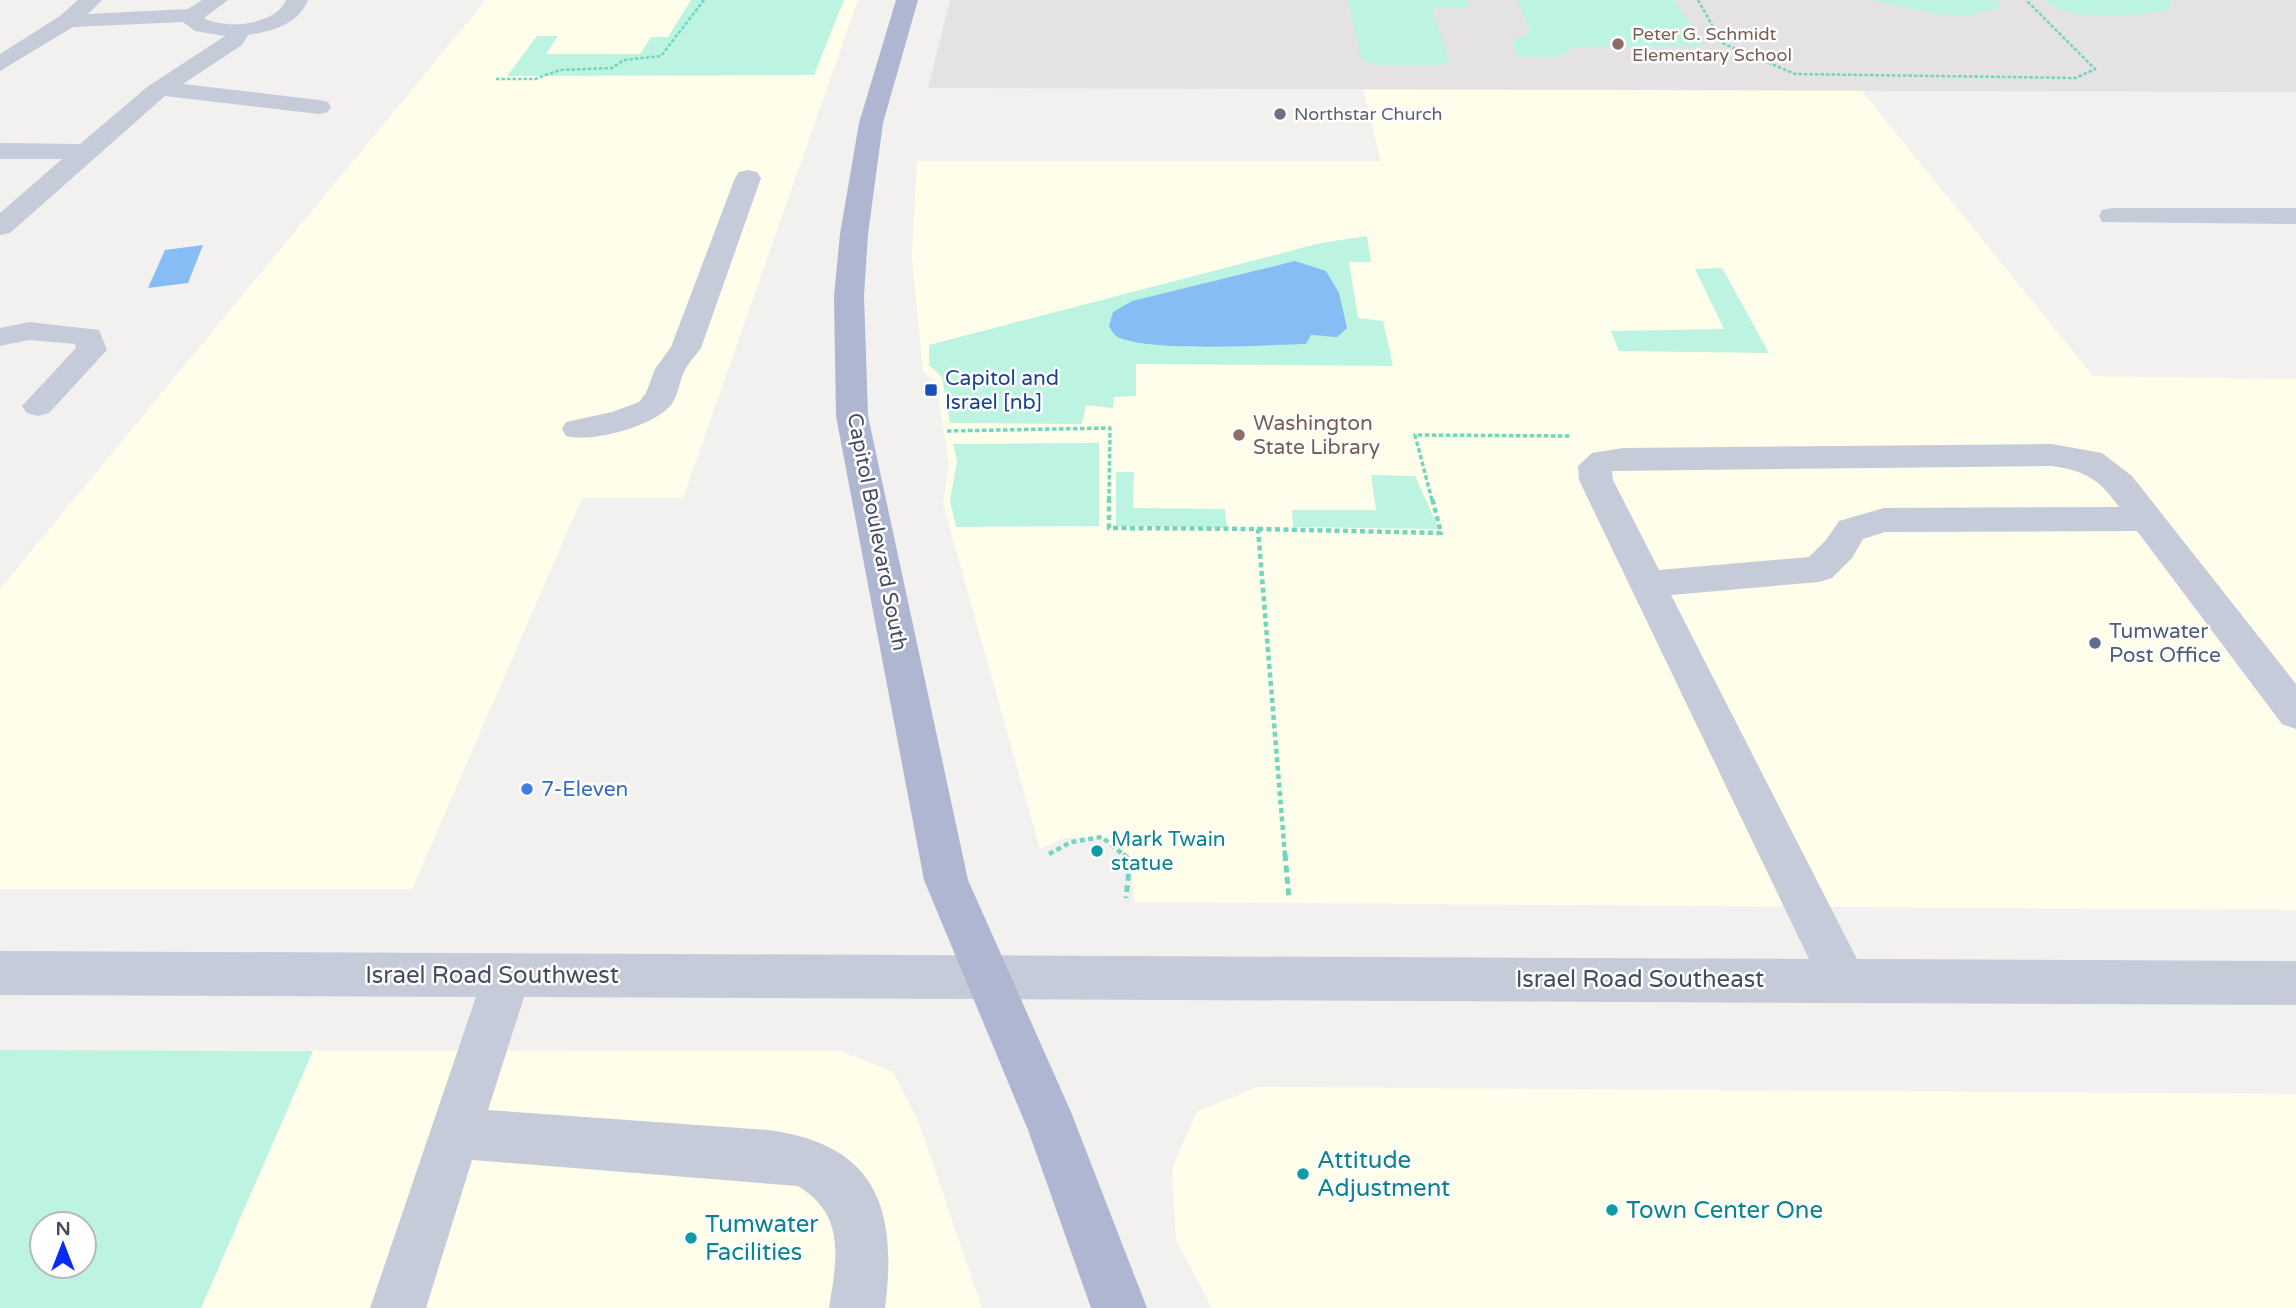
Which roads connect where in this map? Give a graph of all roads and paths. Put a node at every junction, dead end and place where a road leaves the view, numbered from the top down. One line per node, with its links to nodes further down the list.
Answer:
1 (91, 0): 9 (street)
2 (217, 0): 8 (street)
3 (297, 0): 10 (street)
4 (704, 0): 12 (path)
5 (907, 0): 33 (main road, Capitol Boulevard South)
6 (1698, 0): 7 (path)
7 (2026, 0)
8 (193, 15): 9 (street); 10 (street)
9 (68, 20): 11 (street)
10 (239, 30): 13 (street)
11 (0, 64)
12 (496, 79)
13 (161, 88): 14 (street); 16 (street)
14 (319, 107)
15 (0, 151): 16 (street)
16 (86, 152): 20 (street)
17 (748, 178): 23 (street)
18 (2112, 216): 19 (street)
19 (2296, 216)
20 (0, 227)
21 (0, 337): 22 (street)
22 (38, 405)
23 (578, 429)
24 (947, 431): 30 (path)
25 (2147, 519): 26 (street); 26 (street); 27 (street)
26 (1647, 583): 34 (street)
27 (2296, 713)
28 (1049, 855): 29 (path)
29 (1126, 898)
30 (1289, 899)
31 (0, 973): 32 (street, Israel Road Southwest)
32 (507, 975): 33 (street, Israel Road Southwest); 36 (street)
33 (984, 975): 34 (street, Israel Road Southeast); 39 (main road, Capitol Boulevard South)
34 (1843, 980): 35 (street, Israel Road Southeast)
35 (2296, 983)
36 (456, 1133): 37 (street); 38 (street)
37 (398, 1308)
38 (857, 1308)
39 (1119, 1308)

